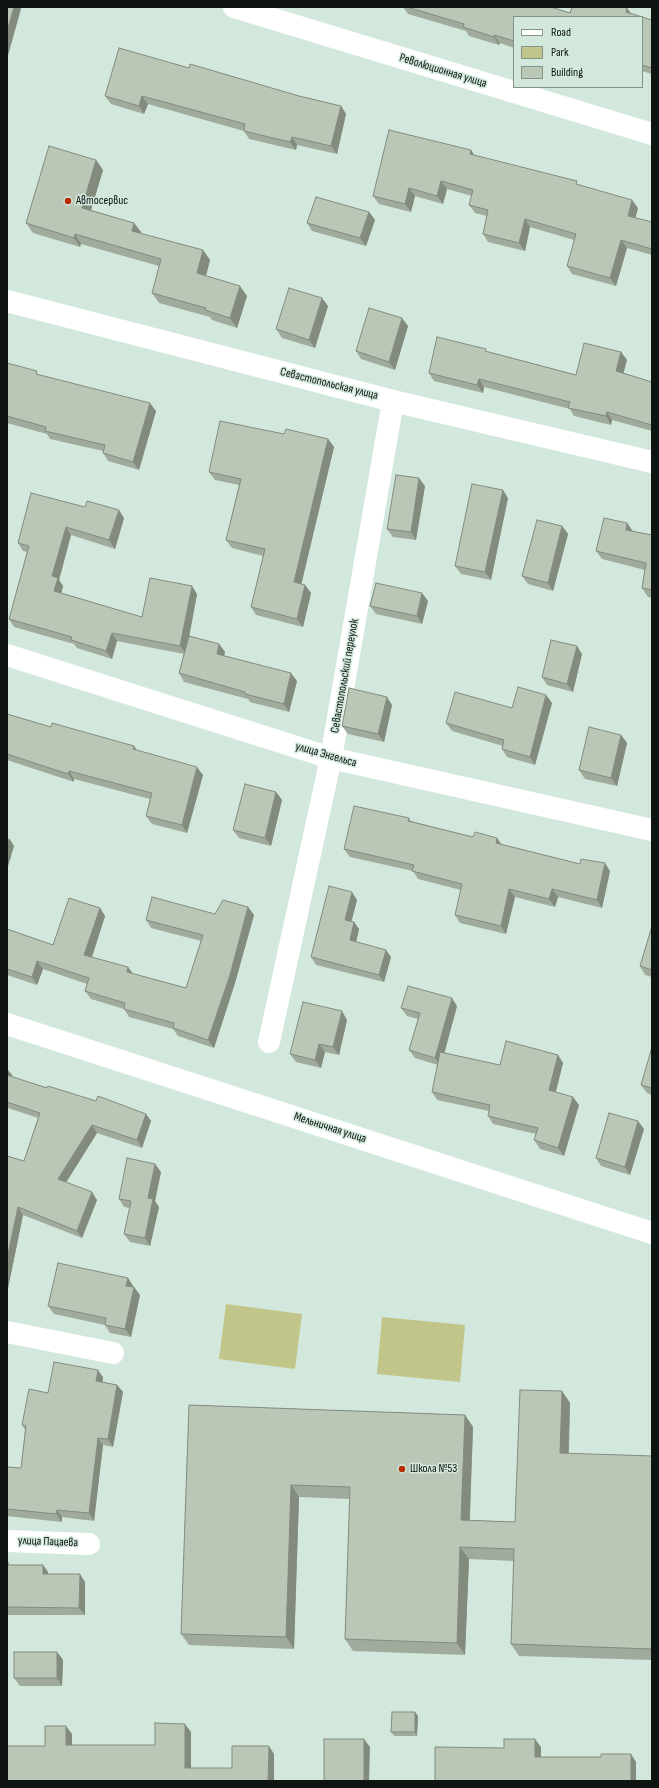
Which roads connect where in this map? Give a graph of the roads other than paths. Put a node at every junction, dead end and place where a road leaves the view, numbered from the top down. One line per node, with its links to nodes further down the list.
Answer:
1 (234, 7): 2 (street, Революционная улица)
2 (652, 134)
3 (7, 301): 4 (street, Севастопольская улица)
4 (393, 401): 5 (street, Севастопольская улица); 7 (street, Севастопольский переулок)
5 (652, 462)
6 (7, 655): 7 (street, улица Энгельса)
7 (331, 758): 8 (street, улица Энгельса); 10 (street, Севастопольский переулок)
8 (652, 830)
9 (7, 1024): 11 (street, Мельничная улица)
10 (269, 1042)
11 (652, 1233)
12 (7, 1332): 13 (street)
13 (113, 1353)
14 (7, 1541): 15 (street, улица Пацаева)
15 (89, 1544)

